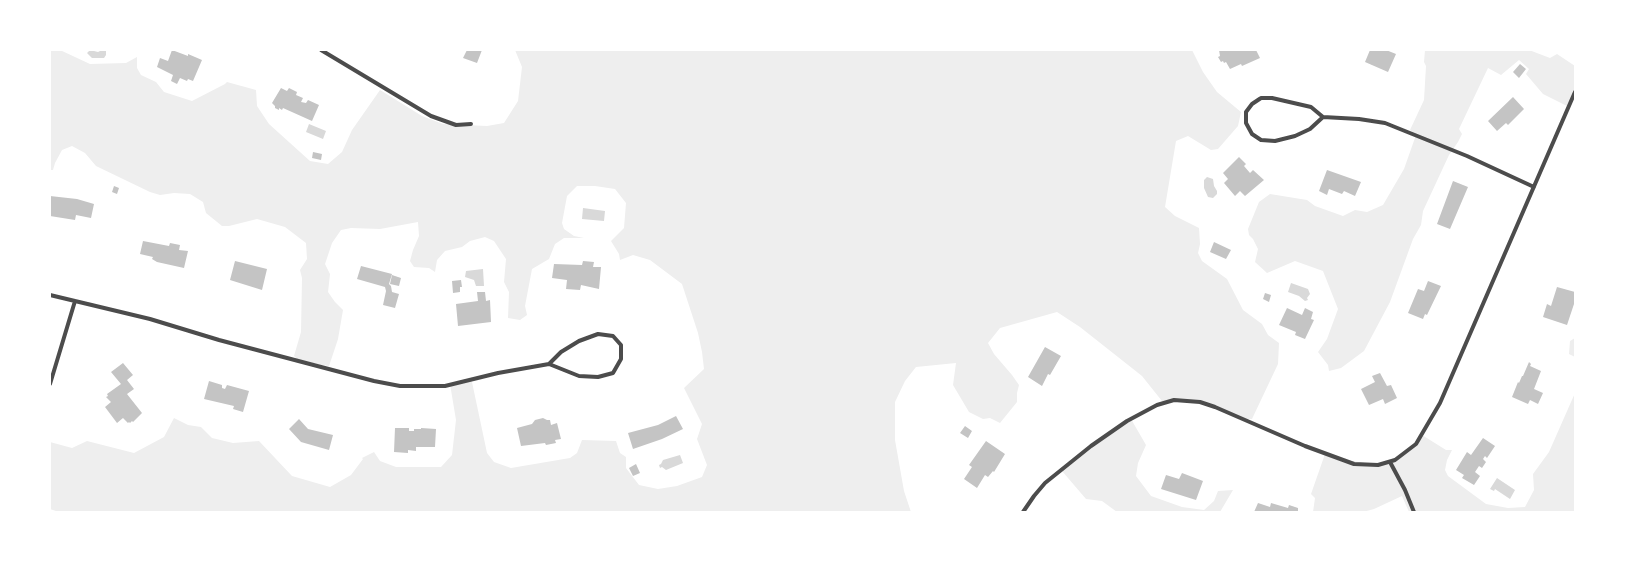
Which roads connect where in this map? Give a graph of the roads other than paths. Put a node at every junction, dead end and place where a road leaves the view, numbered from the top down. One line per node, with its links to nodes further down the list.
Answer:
1 (321, 50): 4 (street)
2 (1575, 92): 5 (street)
3 (1324, 118): 3 (street); 5 (street)
4 (471, 124)
5 (1534, 187): 10 (street)
6 (50, 295): 7 (street)
7 (75, 301): 8 (street); 9 (street)
8 (549, 364): 8 (street)
9 (50, 384)
10 (1390, 462): 11 (street); 12 (street)
11 (1023, 512)
12 (1414, 512)

